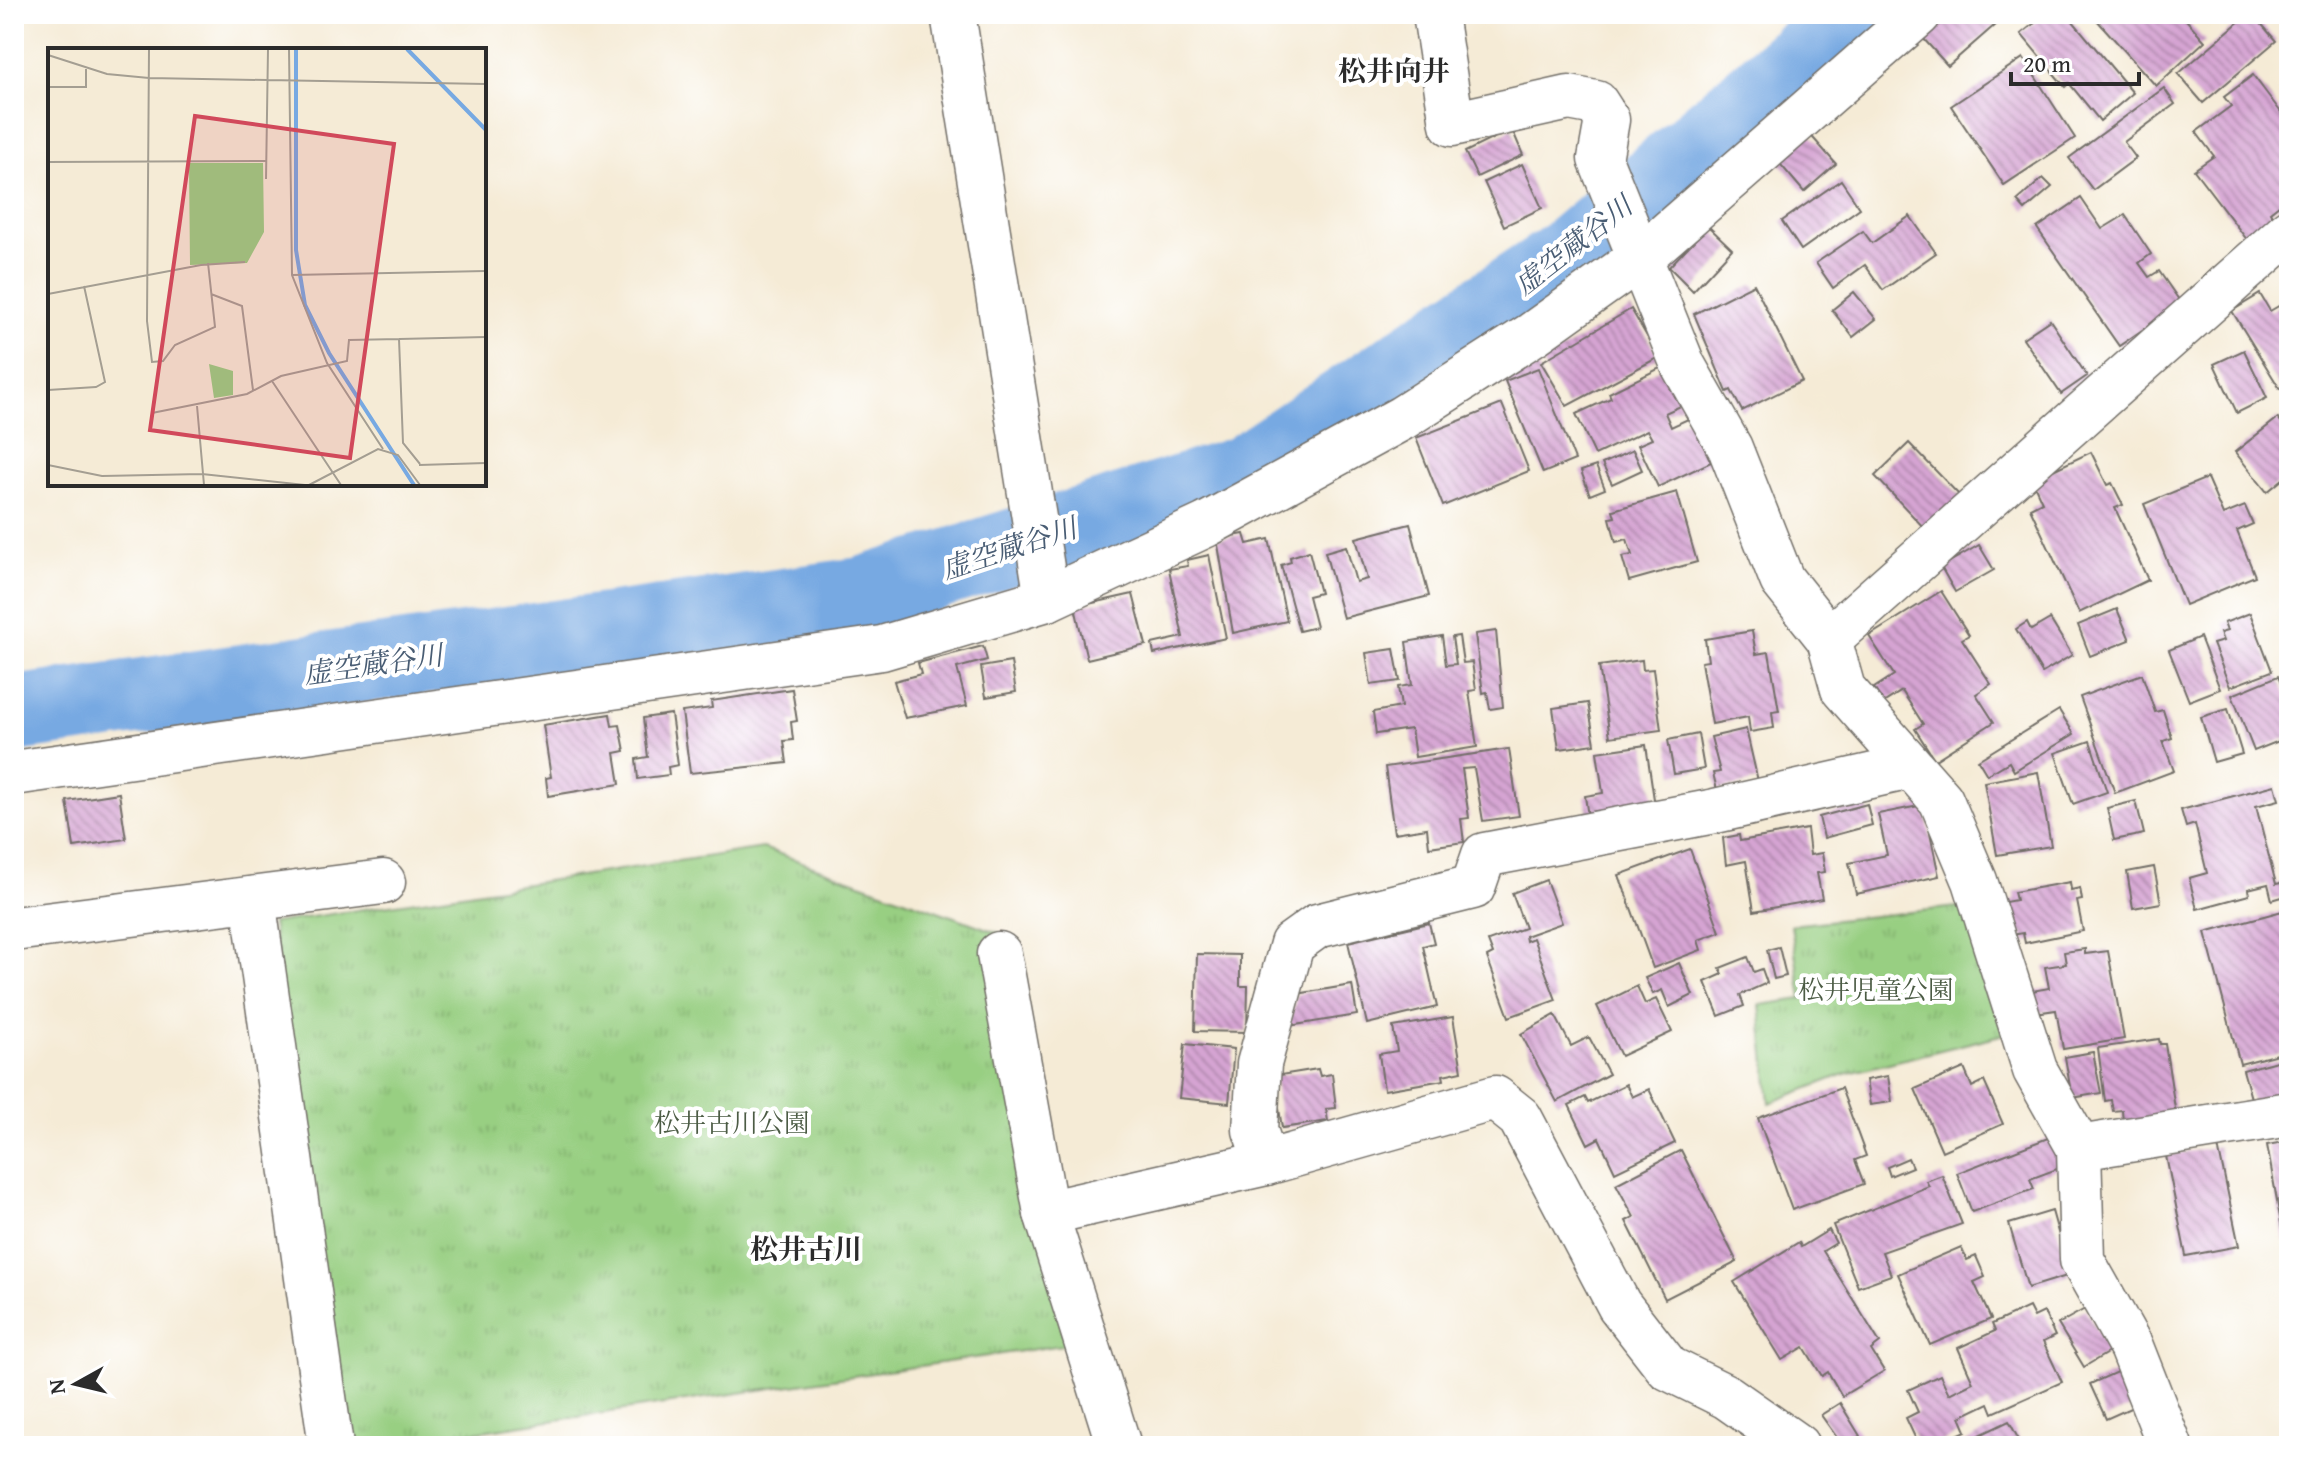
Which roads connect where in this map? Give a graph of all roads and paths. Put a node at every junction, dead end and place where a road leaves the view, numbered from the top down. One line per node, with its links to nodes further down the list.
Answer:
1 (953, 14): 6 (street)
2 (1435, 14): 5 (street)
3 (1919, 14): 5 (street)
4 (2289, 231): 7 (street)
5 (1641, 257): 6 (street); 7 (street)
6 (1047, 599): 9 (street)
7 (1829, 639): 8 (street)
8 (1910, 767): 15 (street); 16 (street)
9 (14, 773)
10 (383, 882): 11 (street)
11 (253, 899): 12 (street); 18 (street)
12 (14, 929)
13 (999, 954): 17 (street)
14 (2289, 1114): 15 (street)
15 (2079, 1148): 21 (street)
16 (1266, 1163): 17 (street); 20 (street)
17 (1046, 1213): 19 (street)
18 (331, 1446)
19 (1119, 1446)
20 (1797, 1446)
21 (2170, 1446)

